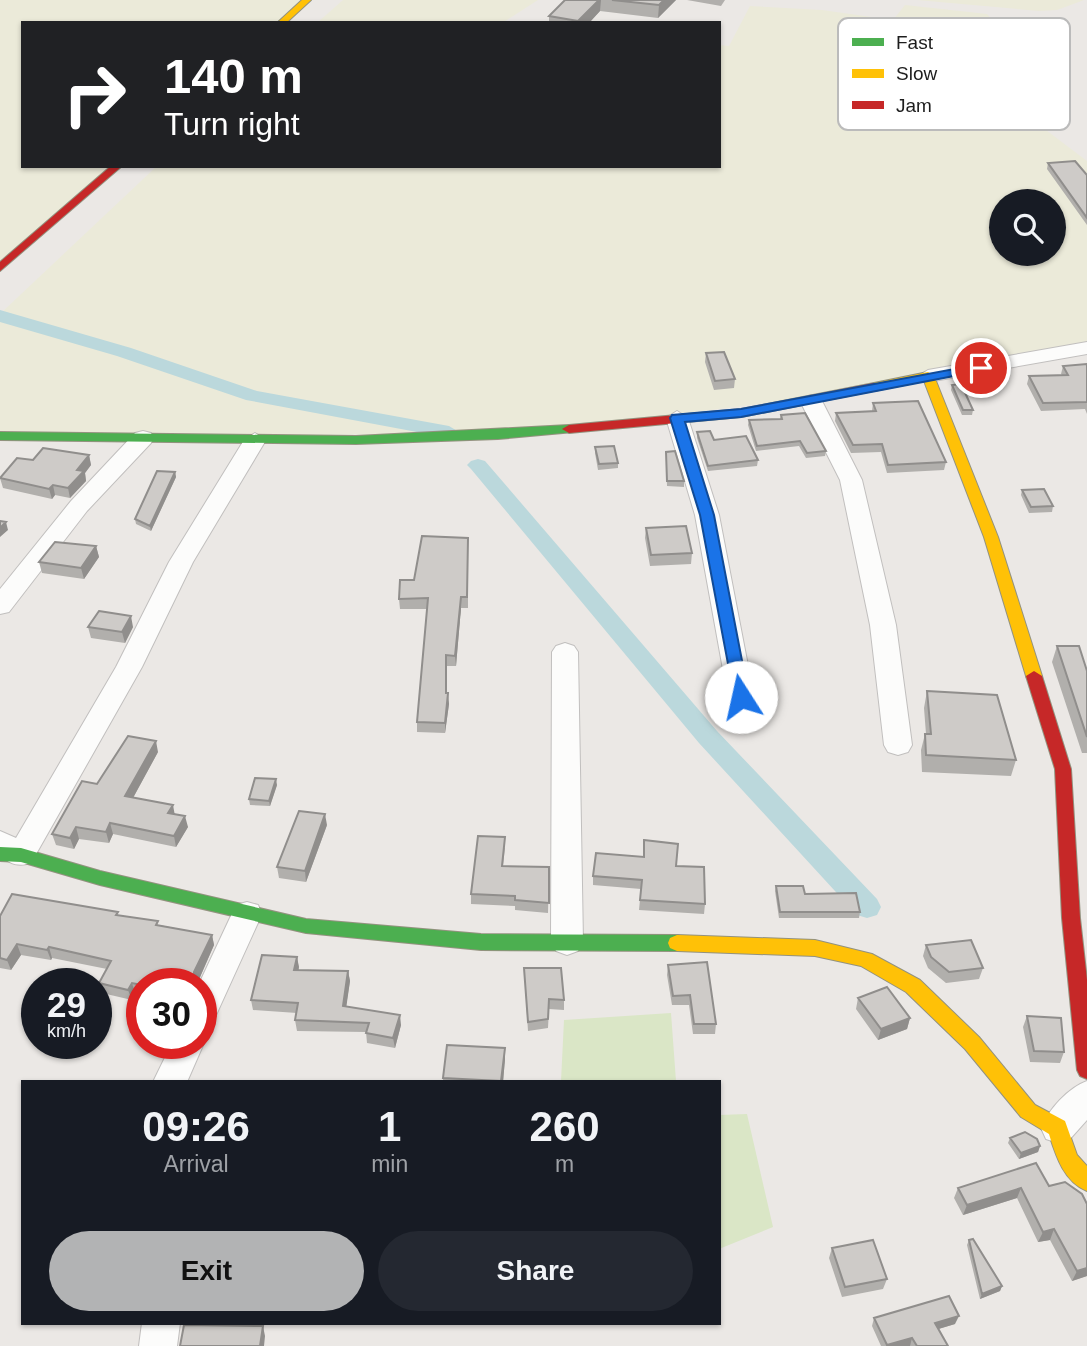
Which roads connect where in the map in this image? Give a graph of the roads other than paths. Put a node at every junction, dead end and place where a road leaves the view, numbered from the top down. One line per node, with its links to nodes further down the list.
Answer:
1 (307, 0): 2 (main road)
2 (283, 21)
3 (115, 168): 4 (main road)
4 (0, 268)
5 (1087, 348): 6 (street)
6 (928, 376): 7 (main road); 21 (main road)
7 (811, 401): 8 (main road); 15 (street)
8 (677, 418): 11 (main road); 14 (street)
9 (0, 436): 10 (main road)
10 (142, 438): 11 (main road); 12 (street)
11 (255, 440): 16 (street)
12 (0, 606)
13 (565, 652): 18 (street)
14 (741, 697)
15 (898, 745)
16 (7, 850): 17 (main road)
17 (247, 914): 18 (main road); 19 (street)
18 (567, 942): 24 (main road)
19 (217, 979)
20 (181, 1059): 22 (street)
21 (1087, 1070)
22 (171, 1080)
23 (1087, 1096): 24 (street)
24 (1058, 1129): 25 (main road)
25 (1087, 1181)
26 (161, 1325): 27 (street)
27 (158, 1346)

